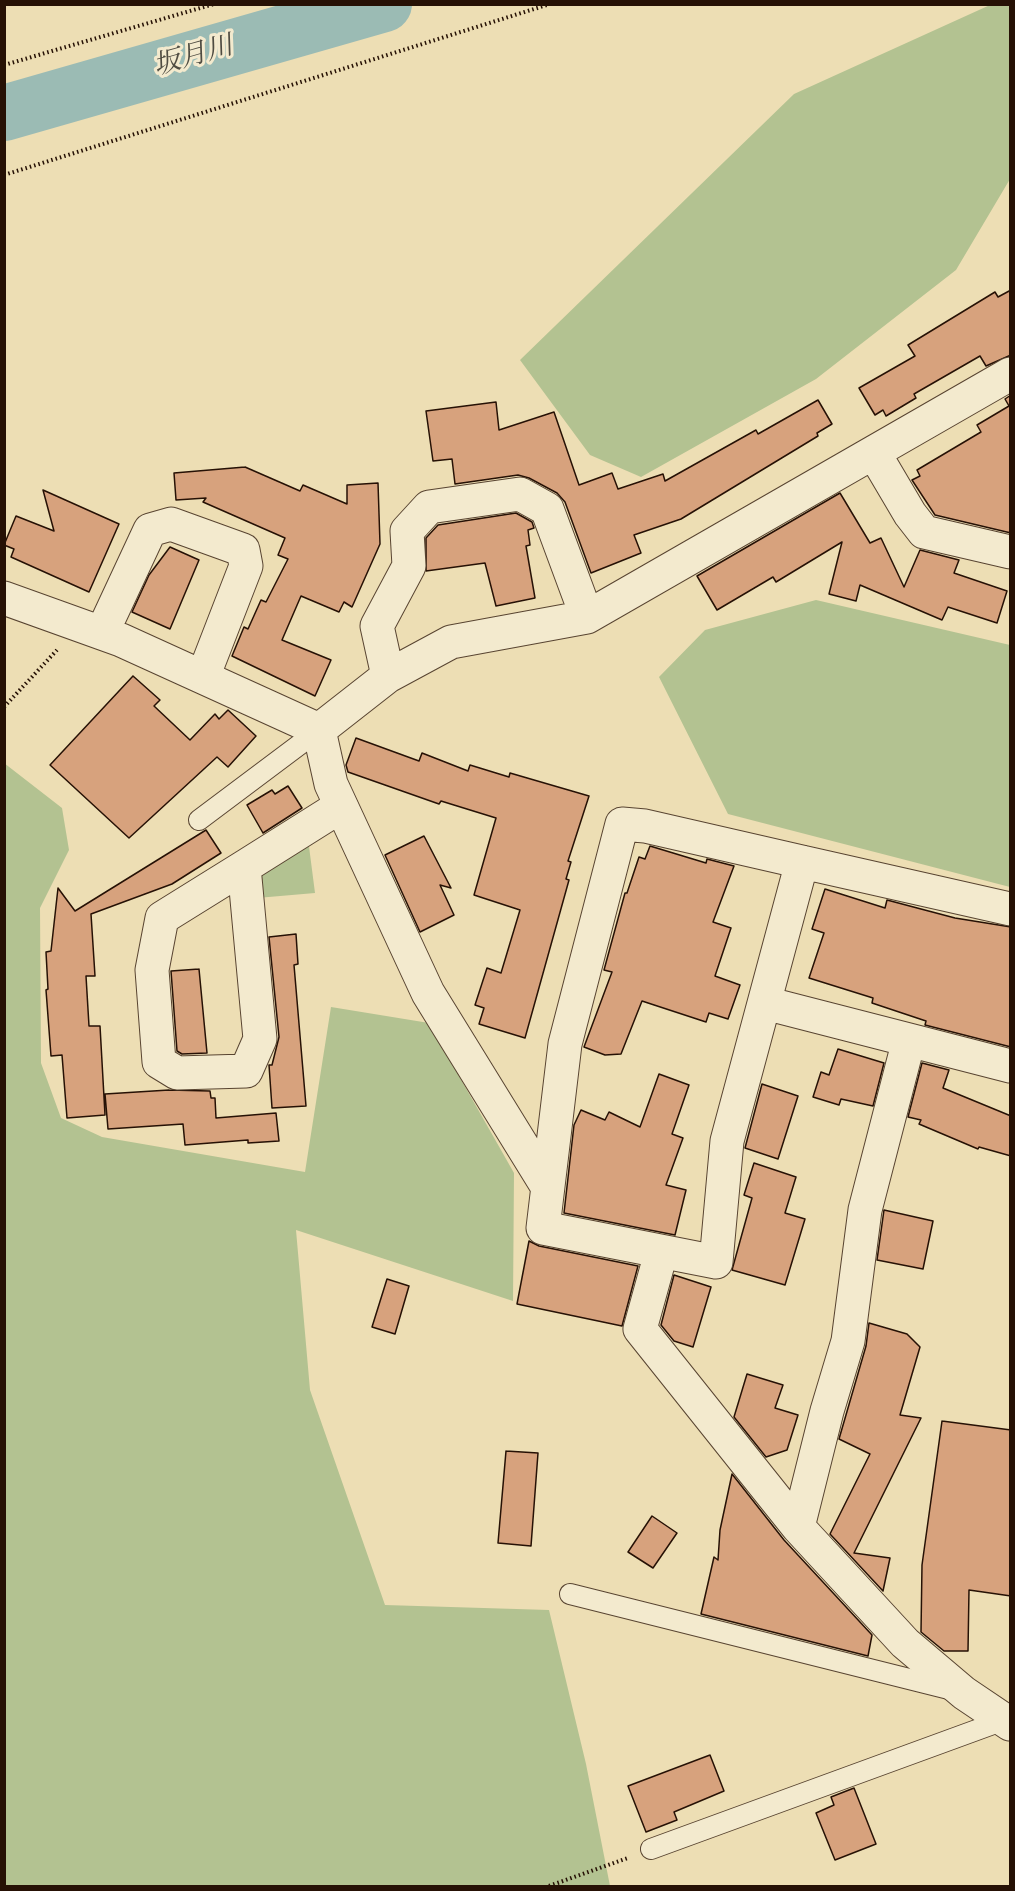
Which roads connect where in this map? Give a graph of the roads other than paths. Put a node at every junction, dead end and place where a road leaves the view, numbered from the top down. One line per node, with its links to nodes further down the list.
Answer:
1 (1011, 374): 2 (street)
2 (874, 453): 3 (street); 5 (street)
3 (1011, 552)
4 (4, 597): 6 (street)
5 (586, 617): 7 (street); 7 (street)
6 (90, 629): 8 (street); 8 (street)
7 (388, 676): 9 (street)
8 (202, 677): 9 (street)
9 (319, 730): 10 (street); 11 (lane)
10 (341, 806): 13 (street); 18 (street)
11 (200, 820)
12 (802, 862): 14 (street); 15 (street); 18 (street)
13 (244, 867): 13 (street)
14 (1011, 909)
15 (765, 1003): 16 (street); 19 (street)
16 (909, 1040): 17 (street); 20 (street)
17 (1011, 1066)
18 (547, 1186): 19 (street)
19 (661, 1253): 20 (street)
20 (798, 1527): 22 (street)
21 (570, 1594): 22 (lane)
22 (964, 1693): 23 (street)
23 (1008, 1713): 24 (lane)
24 (651, 1849)

